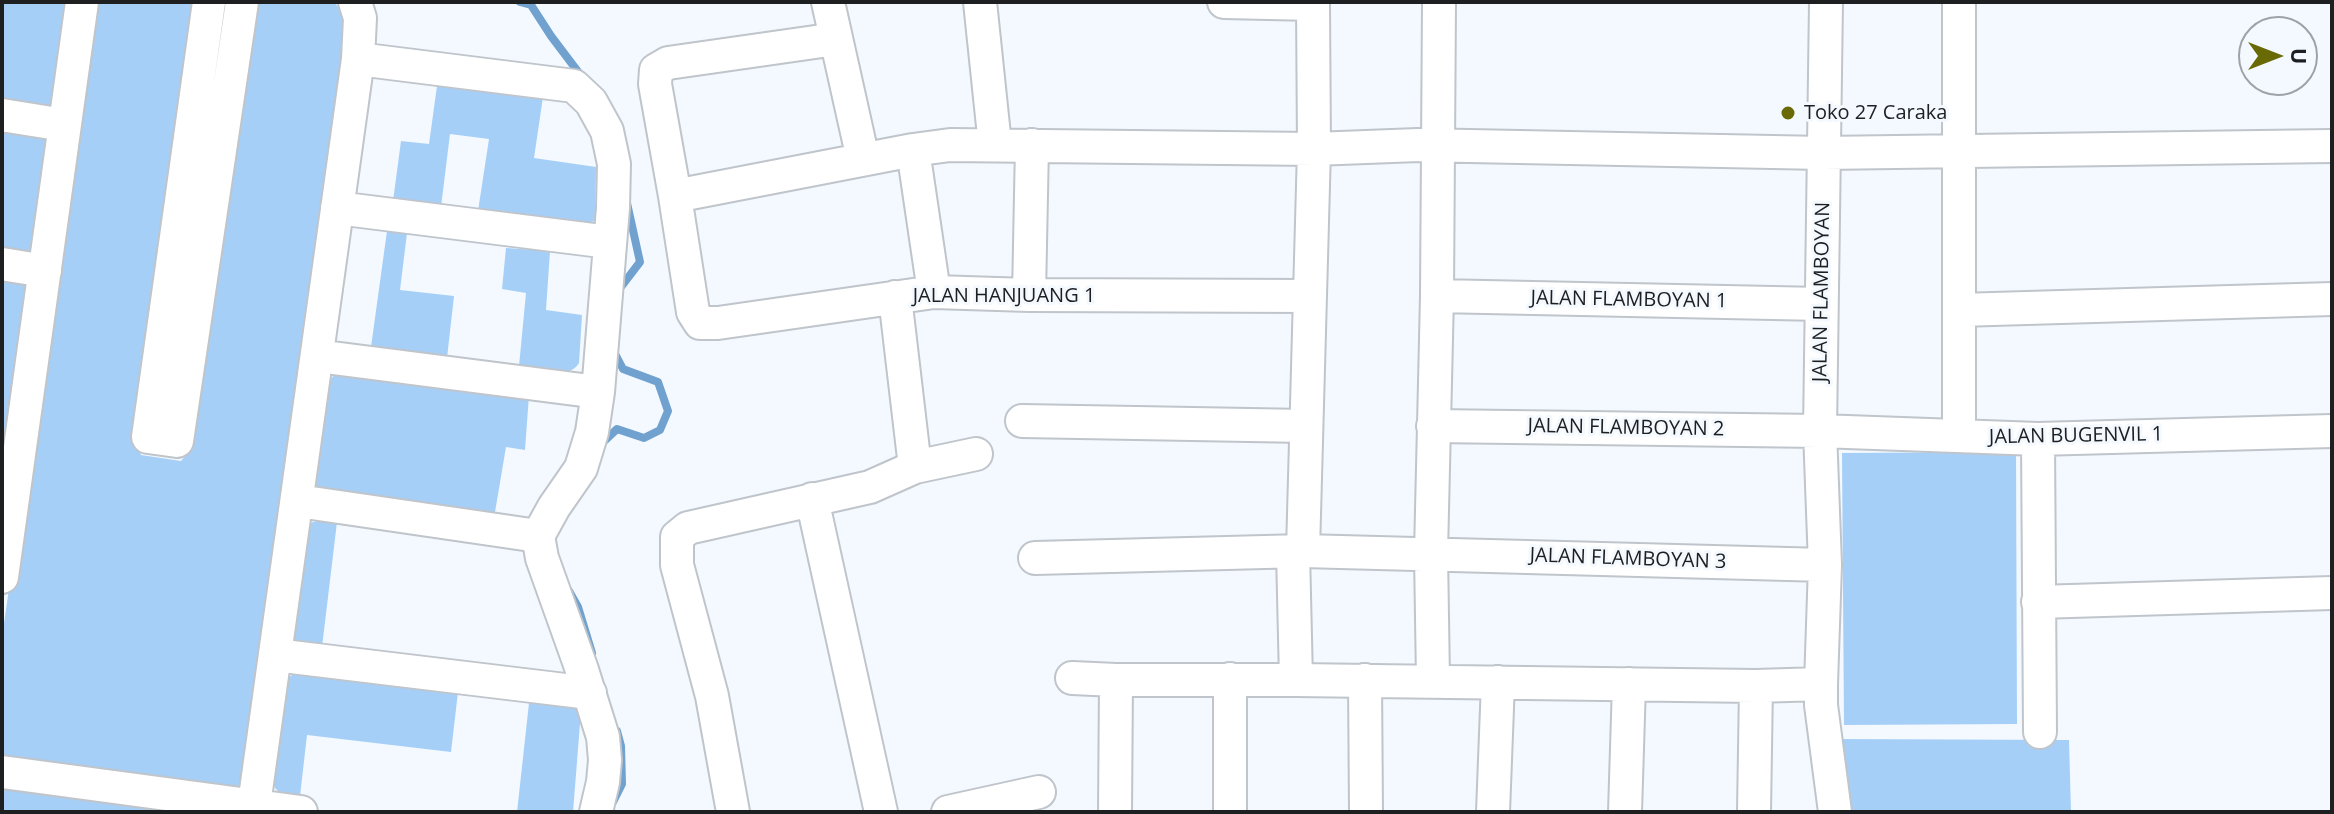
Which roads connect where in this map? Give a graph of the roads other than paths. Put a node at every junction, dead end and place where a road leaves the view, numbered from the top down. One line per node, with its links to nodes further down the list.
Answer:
1 (82, 2): 15 (street)
2 (209, 2): 3 (street)
3 (242, 2)
4 (355, 2): 13 (street)
5 (828, 2): 12 (street)
6 (980, 2): 16 (street)
7 (1224, 2): 11 (street)
8 (1439, 2): 18 (street)
9 (1826, 2): 22 (street, JALAN FLAMBOYAN)
10 (1959, 2): 23 (street)
11 (1313, 3): 20 (street)
12 (836, 39): 24 (street); 25 (street)
13 (358, 59): 26 (street); 27 (street)
14 (2, 115): 15 (street)
15 (64, 125): 29 (street)
16 (995, 145): 17 (street); 21 (street)
17 (1032, 145): 20 (street); 31 (street)
18 (1437, 146): 20 (street); 22 (street); 33 (street)
19 (2332, 146): 23 (street)
20 (1314, 149): 32 (street)
21 (913, 150): 24 (street); 30 (street)
22 (1823, 153): 23 (street); 36 (street, JALAN FLAMBOYAN)
23 (1958, 153): 37 (street)
24 (863, 159): 25 (street)
25 (675, 196): 34 (street, JALAN HANJUANG 1)
26 (337, 208): 27 (street); 38 (street)
27 (609, 242): 39 (street)
28 (2, 264): 29 (street)
29 (45, 271): 40 (street)
30 (934, 292): 31 (street, JALAN HANJUANG 1); 34 (street, JALAN HANJUANG 1)
31 (1029, 295): 32 (street, JALAN HANJUANG 1)
32 (1310, 296): 42 (street)
33 (1437, 296): 36 (street, JALAN FLAMBOYAN 1); 43 (street)
34 (895, 297): 49 (street)
35 (2332, 299): 37 (street)
36 (1821, 304): 44 (street, JALAN FLAMBOYAN)
37 (1959, 310): 46 (street)
38 (317, 356): 39 (street); 51 (street)
39 (598, 392): 52 (street)
40 (13, 416): 57 (street)
41 (1022, 421): 42 (street)
42 (1306, 426): 53 (street)
43 (1433, 426): 44 (street, JALAN FLAMBOYAN 2); 54 (street)
44 (1820, 431): 46 (street, JALAN BUGENVIL 1); 56 (street, JALAN FLAMBOYAN)
45 (2332, 431): 47 (street, JALAN BUGENVIL 1)
46 (1959, 436): 47 (street, JALAN BUGENVIL 1)
47 (2038, 439): 60 (street)
48 (976, 454): 49 (street)
49 (915, 467): 50 (street)
50 (812, 499): 79 (street); 80 (street)
51 (298, 501): 52 (street); 61 (street)
52 (538, 536): 71 (street)
53 (1298, 551): 54 (street, JALAN FLAMBOYAN 3); 55 (street, JALAN FLAMBOYAN 3); 65 (street)
54 (1431, 553): 56 (street, JALAN FLAMBOYAN 3); 67 (street)
55 (1035, 558)
56 (1825, 565): 72 (street, JALAN FLAMBOYAN)
57 (2, 570): 58 (street)
58 (2, 577)
59 (2332, 593): 60 (street)
60 (2038, 602): 73 (street)
61 (275, 655): 71 (street); 76 (street)
62 (1072, 678): 64 (street)
63 (1230, 679): 64 (street); 65 (street); 83 (street)
64 (1116, 680): 82 (street)
65 (1296, 680): 66 (street)
66 (1365, 680): 67 (street); 84 (street)
67 (1433, 681): 68 (street)
68 (1498, 682): 69 (street); 85 (street)
69 (1629, 684): 70 (street); 86 (street)
70 (1756, 686): 72 (street); 87 (street)
71 (590, 693): 78 (street)
72 (1821, 694): 88 (street, JALAN FLAMBOYAN)
73 (2040, 732)
74 (2, 772): 76 (street)
75 (1039, 792): 81 (street)
76 (254, 809): 77 (street)
77 (301, 812)
78 (596, 812)
79 (733, 812)
80 (881, 812)
81 (948, 812)
82 (1115, 812)
83 (1230, 812)
84 (1366, 812)
85 (1493, 812)
86 (1625, 812)
87 (1754, 812)
88 (1835, 812)

